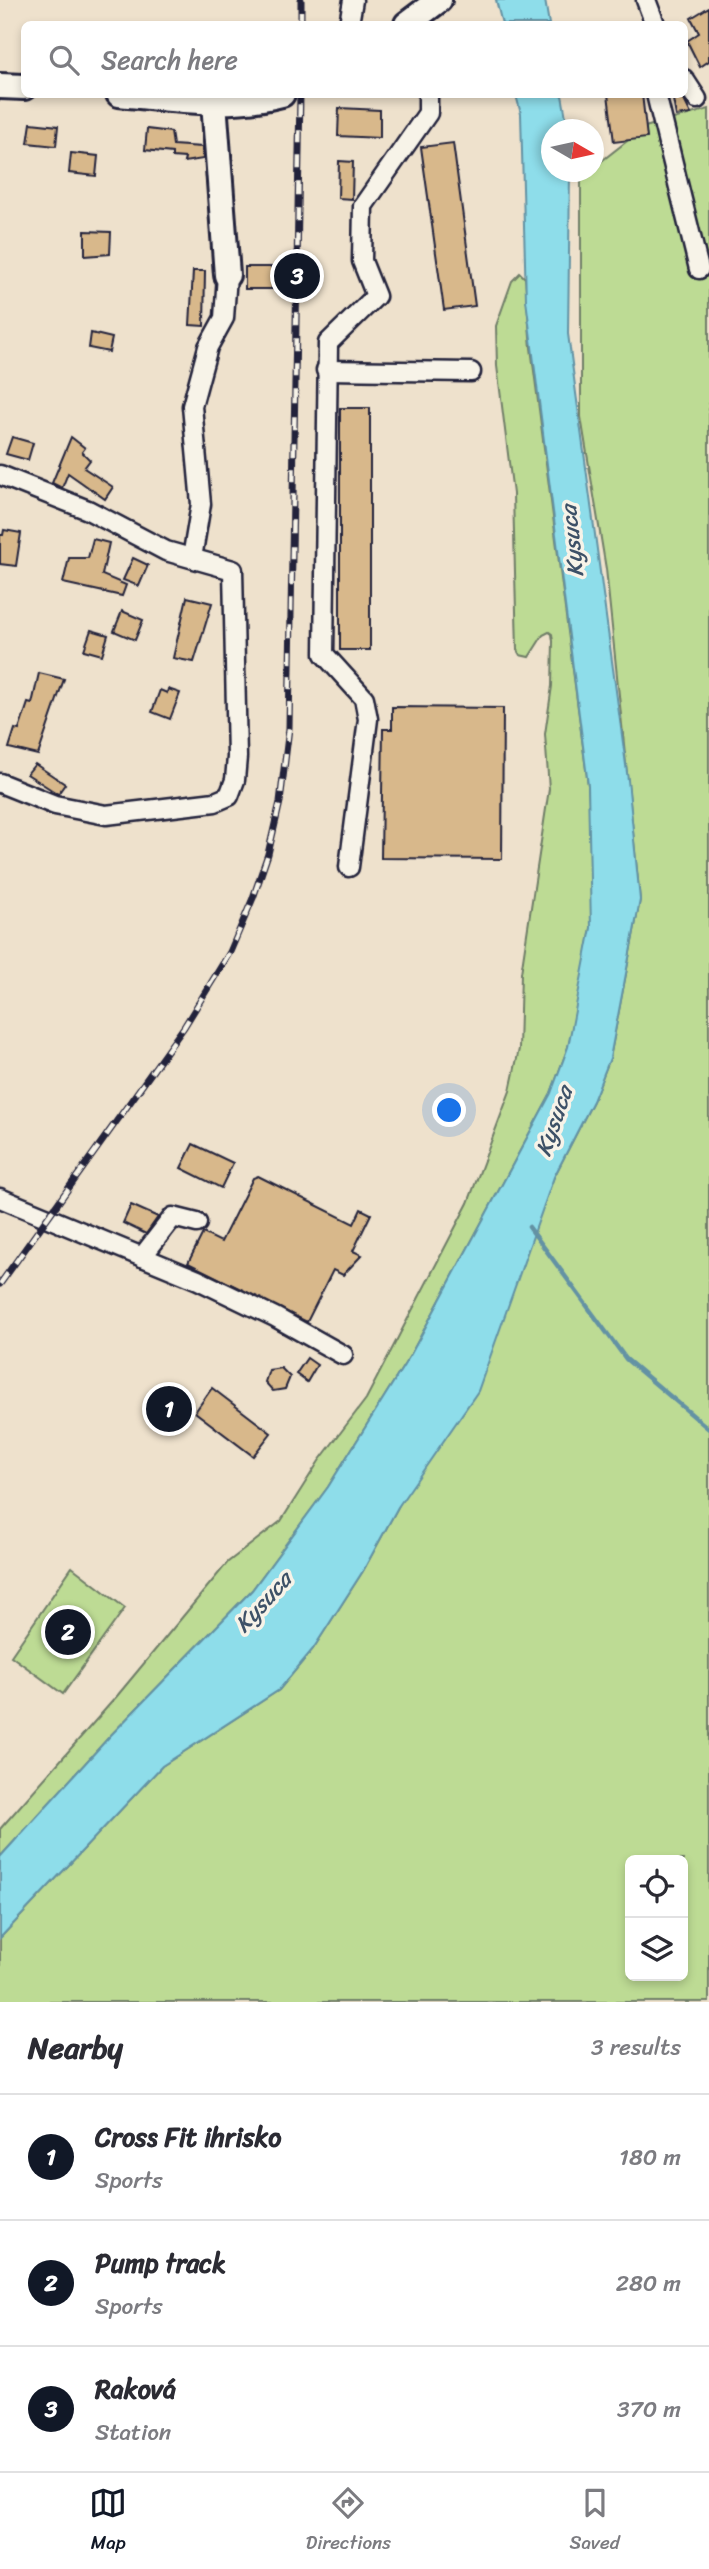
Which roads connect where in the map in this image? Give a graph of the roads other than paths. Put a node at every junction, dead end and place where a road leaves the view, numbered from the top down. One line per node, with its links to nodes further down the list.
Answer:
1 (353, 0): 4 (street)
2 (439, 0): 5 (street)
3 (646, 0): 6 (street)
4 (350, 21)
5 (416, 21)
6 (654, 21)
7 (688, 85): 14 (street)
8 (0, 86): 9 (street)
9 (21, 87)
10 (166, 98): 15 (street)
11 (268, 98): 15 (street)
12 (428, 98): 18 (street)
13 (657, 98): 16 (street)
14 (697, 99)
15 (214, 102): 17 (street)
16 (699, 269)
17 (227, 275): 21 (street)
18 (326, 370): 19 (street); 23 (street)
19 (471, 372)
20 (0, 475): 21 (street)
21 (192, 558): 22 (street)
22 (0, 783)
23 (349, 867)
24 (0, 1198): 26 (street)
25 (197, 1223): 26 (street)
26 (142, 1256): 27 (street)
27 (343, 1355)

